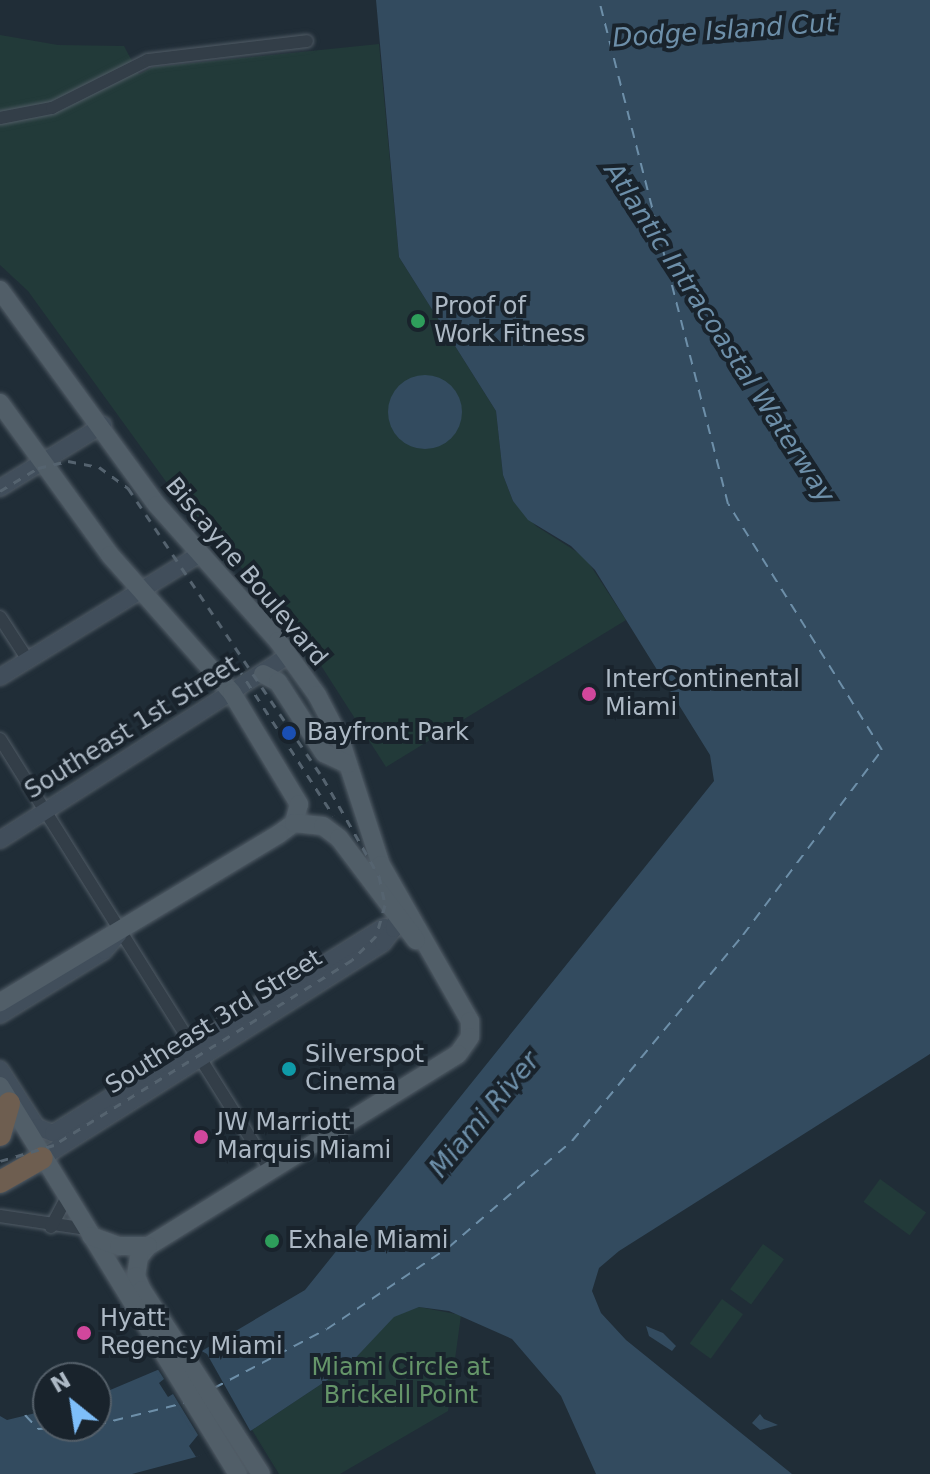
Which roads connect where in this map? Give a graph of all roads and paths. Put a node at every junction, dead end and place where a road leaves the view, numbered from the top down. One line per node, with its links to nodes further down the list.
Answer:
1 (307, 41): 2 (street)
2 (0, 118)
3 (2, 295): 5 (main road, Biscayne Boulevard)
4 (0, 403): 6 (main road)
5 (103, 425): 6 (street); 8 (main road, Biscayne Boulevard)
6 (43, 461): 7 (street); 9 (main road)
7 (0, 488)
8 (200, 554): 9 (street); 11 (main road, Biscayne Boulevard)
9 (140, 590): 12 (street); 15 (main road)
10 (0, 617): 12 (street)
11 (289, 655): 13 (street, Southeast 1st Street); 17 (main road, Biscayne Boulevard)
12 (28, 660): 14 (street)
13 (263, 674): 15 (street, Southeast 1st Street); 17 (main road)
14 (0, 677)
15 (232, 693): 18 (street, Southeast 1st Street); 19 (main road)
16 (0, 739): 18 (street)
17 (348, 764): 21 (main road, Biscayne Boulevard)
18 (45, 811): 20 (street, Southeast 1st Street); 23 (street)
19 (294, 823): 22 (main road); 23 (main road)
20 (0, 840)
21 (390, 882): 22 (main road); 24 (main road, Biscayne Boulevard)
22 (392, 908): 24 (main road); 27 (street, Southeast 3rd Street)
23 (120, 933): 25 (main road); 26 (street); 27 (street)
24 (427, 946): 34 (main road, Biscayne Boulevard)
25 (0, 1002)
26 (0, 1015)
27 (196, 1054): 30 (street, Southeast 3rd Street); 32 (street, Southeast 3rd Street); 34 (street)
28 (0, 1069): 29 (street)
29 (11, 1100): 30 (street); 31 (highway); 33 (main road)
30 (53, 1133): 32 (street)
31 (0, 1135)
32 (72, 1140): 33 (street, Southeast 3rd Street)
33 (42, 1158): 35 (highway); 36 (main road)
34 (271, 1171): 40 (main road)
35 (0, 1182)
36 (67, 1197): 38 (street); 39 (main road)
37 (0, 1216): 38 (street)
38 (51, 1227): 39 (street)
39 (89, 1233): 40 (main road); 41 (main road)
40 (148, 1246): 41 (main road)
41 (149, 1316): 42 (main road); 43 (main road)
42 (238, 1474)
43 (261, 1474)

